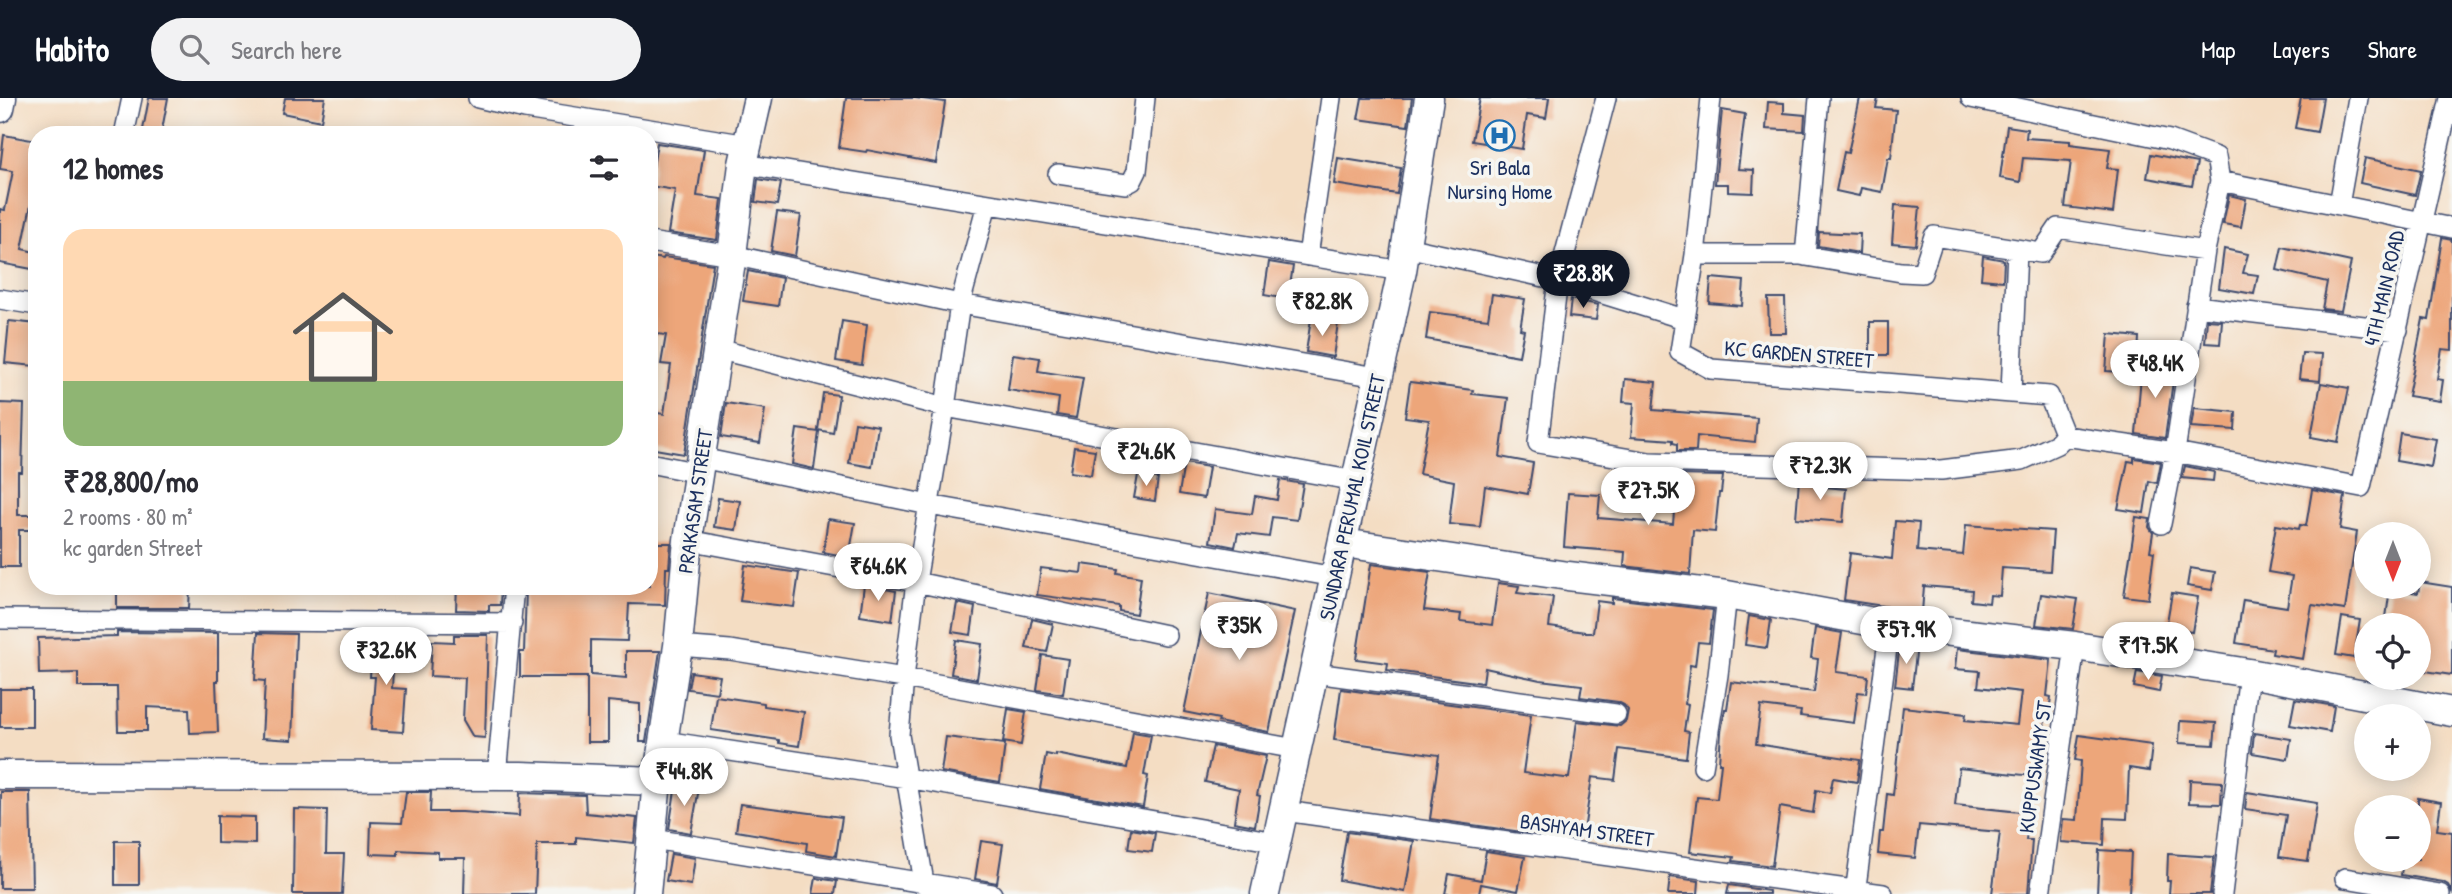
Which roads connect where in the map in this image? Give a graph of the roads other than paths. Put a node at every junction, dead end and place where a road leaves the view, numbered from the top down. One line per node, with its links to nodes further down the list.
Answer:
1 (2, 98): 15 (street)
2 (132, 98): 16 (street)
3 (478, 98): 14 (street)
4 (758, 98): 19 (street, PRAKASAM STREET)
5 (1145, 98): 20 (street)
6 (1331, 98): 31 (street)
7 (1429, 98): 33 (street, SUNDARA PERUMAL KOIL STREET)
8 (1606, 98): 34 (street)
9 (1711, 98): 30 (street, KC GARDEN STREET)
10 (1819, 98): 32 (street)
11 (1971, 98): 21 (street)
12 (2358, 98): 23 (street)
13 (2451, 98): 24 (street, 4TH MAIN ROAD)
14 (526, 103): 17 (street)
15 (0, 108)
16 (126, 126)
17 (623, 126)
18 (658, 134): 19 (street)
19 (745, 155): 22 (street); 29 (street, PRAKASAM STREET)
20 (1058, 174)
21 (2221, 181): 23 (street); 28 (street)
22 (987, 204): 31 (street); 37 (street)
23 (2339, 205): 24 (street)
24 (2423, 223): 25 (street); 40 (street, 4TH MAIN ROAD)
25 (2452, 229)
26 (658, 243): 29 (street)
27 (2017, 250): 28 (street); 32 (street); 43 (street)
28 (2205, 251): 38 (street)
29 (733, 255): 37 (street); 41 (street, PRAKASAM STREET)
30 (1695, 255): 32 (street); 39 (street, KC GARDEN STREET)
31 (1308, 256): 33 (street)
32 (1805, 256)
33 (1404, 259): 34 (street); 42 (street, SUNDARA PERUMAL KOIL STREET)
34 (1558, 279): 39 (street); 45 (street)
35 (0, 299): 36 (street)
36 (28, 304)
37 (960, 304): 42 (street); 44 (street)
38 (2196, 306): 40 (street); 46 (street)
39 (1684, 319): 43 (street, KC GARDEN STREET)
40 (2398, 330): 46 (street, 4TH MAIN ROAD)
41 (717, 349): 44 (street); 48 (street, PRAKASAM STREET)
42 (1377, 377): 49 (street, SUNDARA PERUMAL KOIL STREET)
43 (2011, 393): 45 (street, KC GARDEN STREET)
44 (945, 407): 49 (street); 50 (street)
45 (2065, 436): 46 (street)
46 (2175, 452): 51 (street)
47 (658, 463): 48 (street)
48 (700, 465): 50 (street); 52 (street, PRAKASAM STREET)
49 (1356, 481): 53 (street, SUNDARA PERUMAL KOIL STREET)
50 (929, 505): 54 (street); 55 (street)
51 (2161, 524)
52 (688, 540): 55 (street); 62 (street, PRAKASAM STREET)
53 (1343, 542): 54 (street, SUNDARA PERUMAL KOIL STREET); 57 (street)
54 (1335, 577): 64 (street, SUNDARA PERUMAL KOIL STREET)
55 (916, 582): 61 (street); 66 (street)
56 (514, 595): 59 (street)
57 (1727, 595): 60 (street); 71 (street)
58 (0, 619): 59 (street)
59 (512, 623): 73 (street)
60 (1890, 625): 63 (street); 81 (street)
61 (1166, 635)
62 (678, 646): 66 (street); 69 (street, PRAKASAM STREET)
63 (2075, 646): 65 (street); 86 (street, KUPPUSWAMY ST)
64 (1315, 673): 68 (street); 70 (street, SUNDARA PERUMAL KOIL STREET)
65 (2249, 673): 67 (street); 87 (street)
66 (904, 678): 70 (street); 74 (street)
67 (2452, 712)
68 (1616, 714)
69 (664, 741): 74 (street); 75 (street, PRAKASAM STREET)
70 (1296, 749): 76 (street, SUNDARA PERUMAL KOIL STREET)
71 (1703, 767)
72 (0, 775): 73 (street)
73 (498, 776): 75 (street)
74 (907, 778): 78 (street); 80 (street)
75 (657, 781): 77 (street, PRAKASAM STREET)
76 (1284, 811): 78 (street, SUNDARA PERUMAL KOIL STREET); 81 (street, BASHYAM STREET)
77 (653, 839): 80 (street); 82 (street, PRAKASAM STREET)
78 (1276, 842): 84 (street, SUNDARA PERUMAL KOIL STREET)
79 (2345, 878): 88 (street)
80 (925, 889): 83 (street)
81 (1855, 892): 85 (street, BASHYAM STREET)
82 (646, 894)
83 (992, 894)
84 (1265, 894)
85 (1883, 894)
86 (2039, 894)
87 (2222, 894)
88 (2440, 894)

